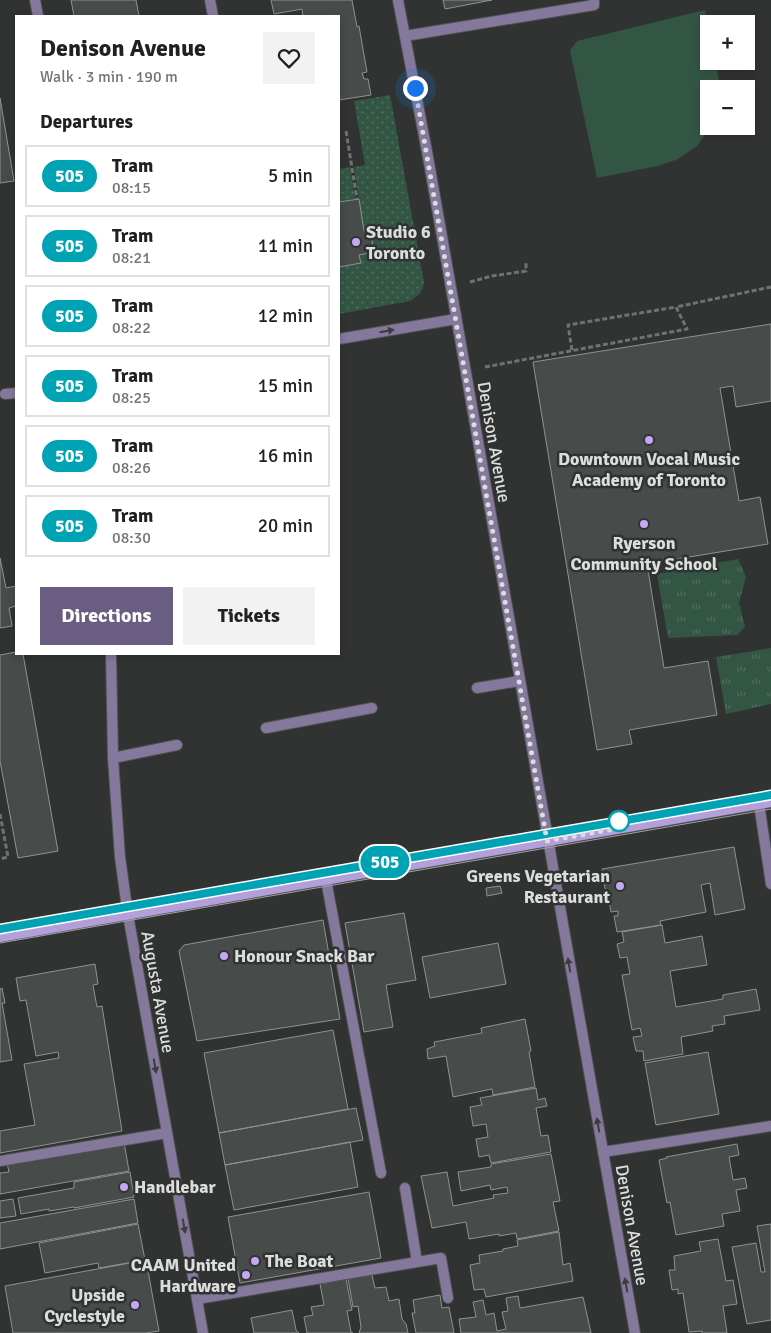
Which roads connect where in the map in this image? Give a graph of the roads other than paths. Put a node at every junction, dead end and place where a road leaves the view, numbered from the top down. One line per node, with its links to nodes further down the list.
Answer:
1 (35, 0): 5 (street)
2 (210, 0): 6 (street)
3 (398, 0): 7 (street, Denison Avenue)
4 (594, 0): 7 (street)
5 (38, 15)
6 (213, 15)
7 (405, 36): 8 (street, Denison Avenue)
8 (456, 319): 9 (street, one-way to 8); 13 (street, Denison Avenue)
9 (340, 339)
10 (15, 393): 11 (street)
11 (5, 394)
12 (111, 655): 18 (street, Augusta Avenue)
13 (519, 681): 14 (street); 21 (street, Denison Avenue)
14 (477, 688)
15 (372, 708): 16 (street)
16 (266, 728)
17 (177, 745): 18 (street)
18 (113, 758): 24 (street, Augusta Avenue)
19 (771, 802): 20 (main road)
20 (758, 804): 21 (main road); 23 (street)
21 (547, 841): 22 (main road); 28 (street, Denison Avenue, one-way to 21)
22 (326, 880): 24 (main road); 30 (street)
23 (771, 884)
24 (128, 915): 25 (main road); 27 (street, Augusta Avenue, one-way to 27)
25 (0, 937)
26 (771, 1126): 28 (street)
27 (167, 1133): 29 (street); 34 (street, Augusta Avenue, one-way to 34)
28 (603, 1152): 36 (street, Denison Avenue, one-way to 28)
29 (0, 1161)
30 (381, 1173)
31 (404, 1188): 32 (street)
32 (417, 1262): 33 (street); 34 (street)
33 (448, 1298)
34 (197, 1299): 35 (street, Augusta Avenue)
35 (203, 1333)
36 (635, 1333)

